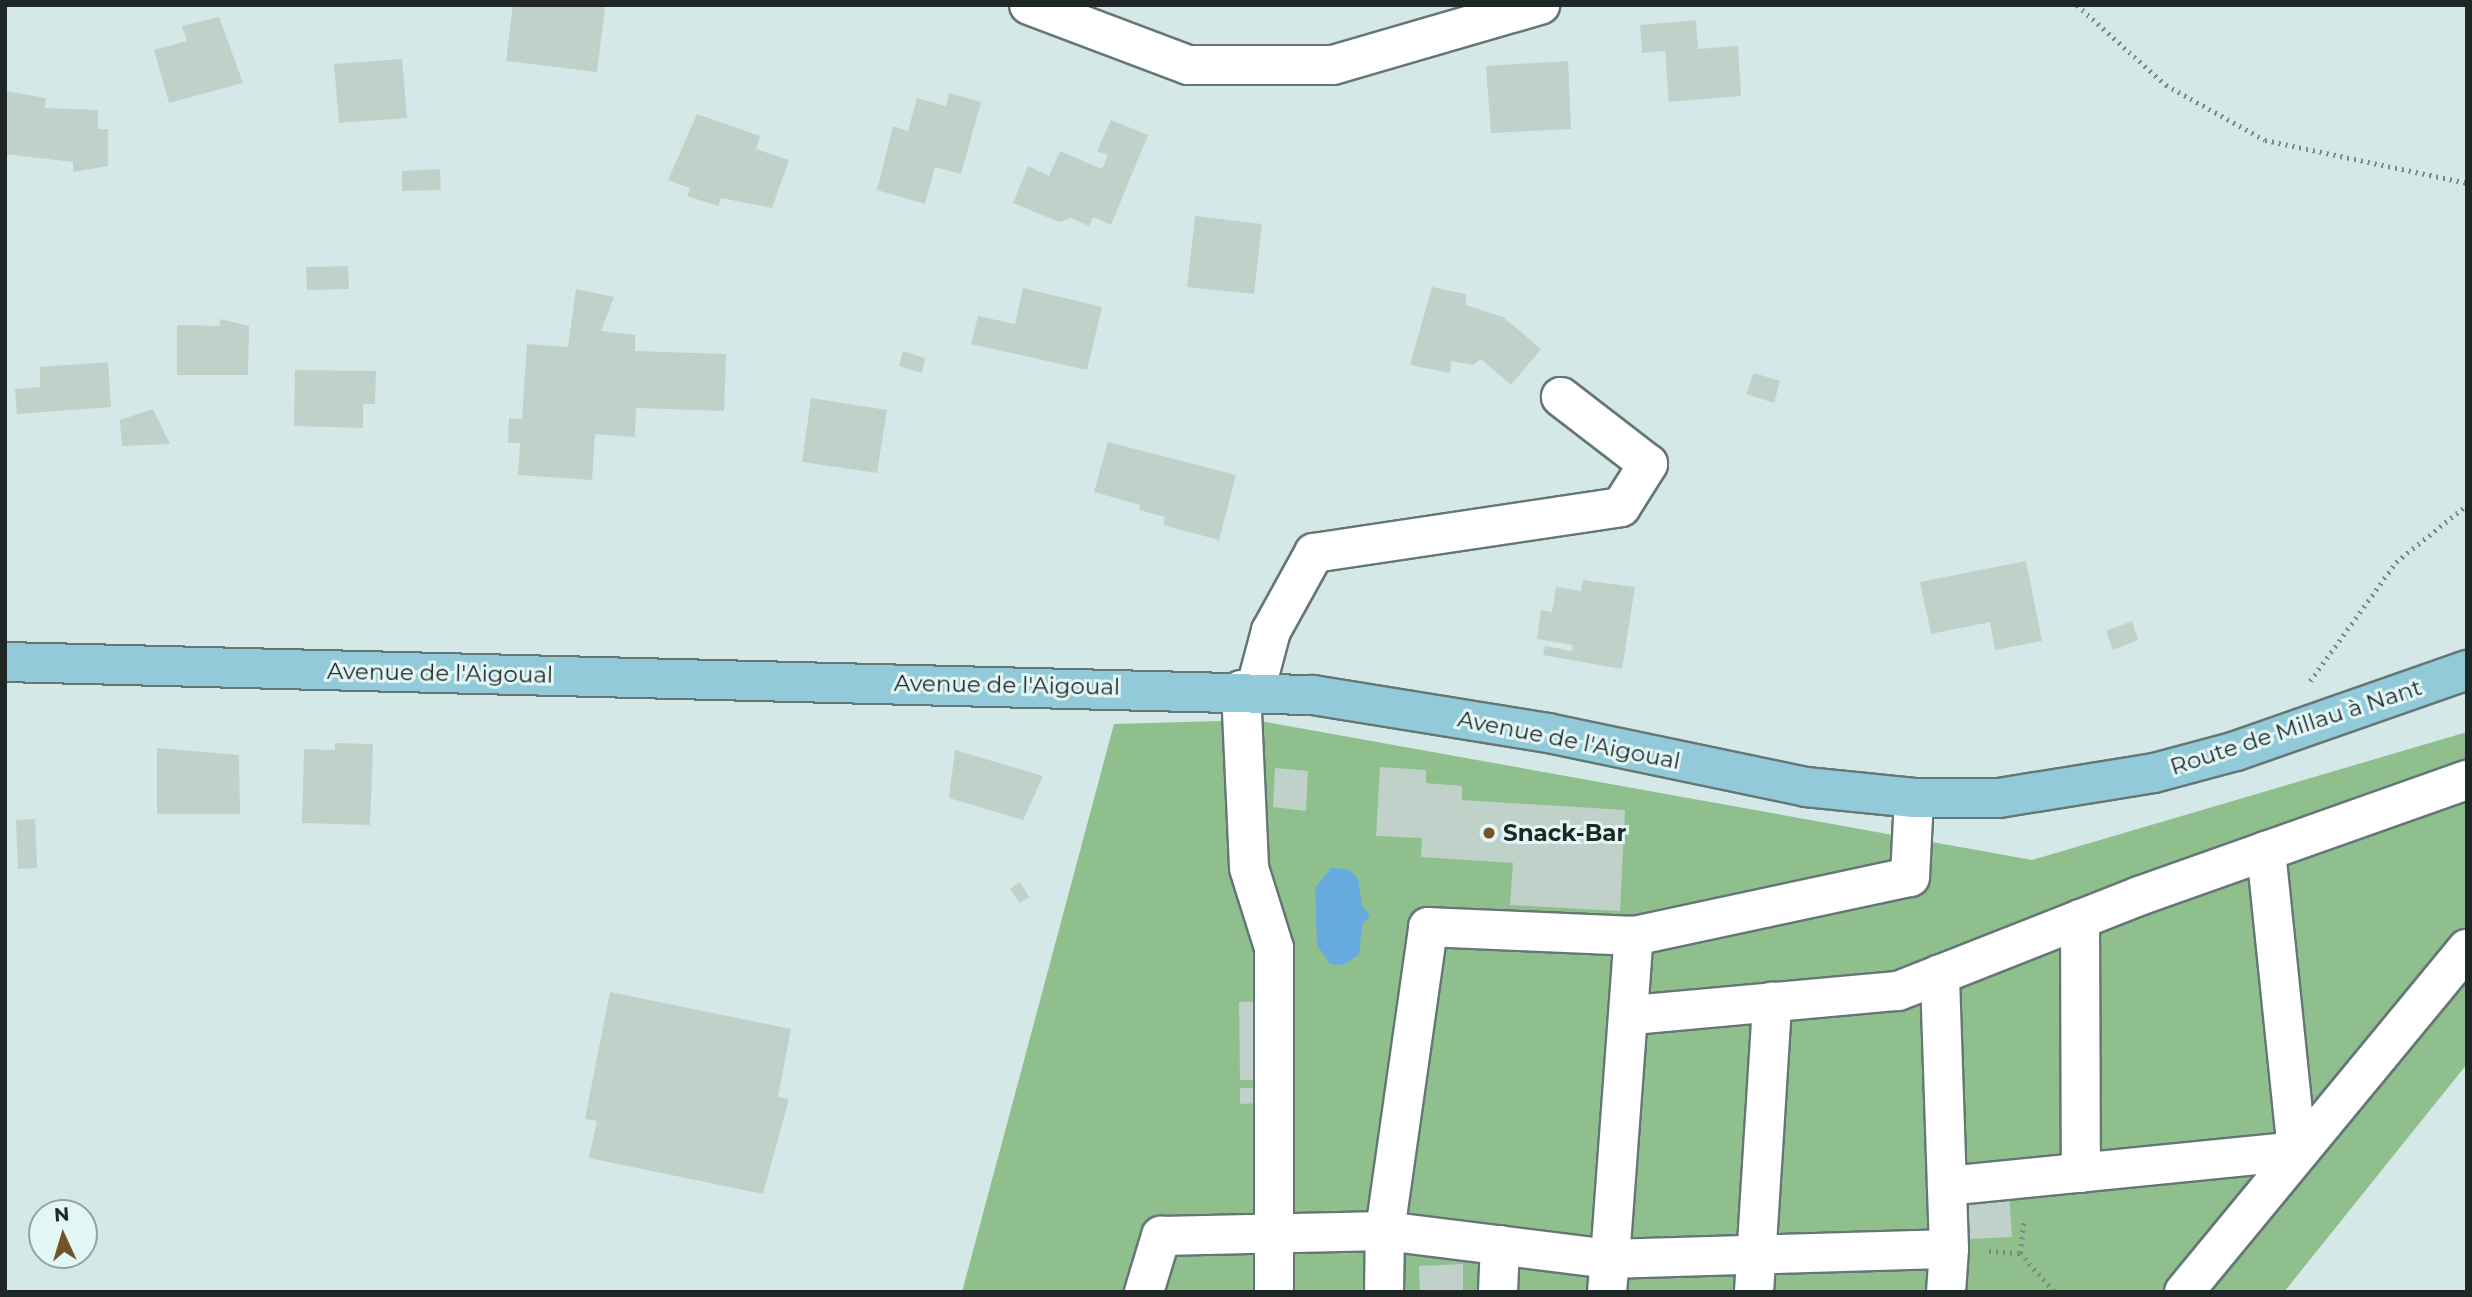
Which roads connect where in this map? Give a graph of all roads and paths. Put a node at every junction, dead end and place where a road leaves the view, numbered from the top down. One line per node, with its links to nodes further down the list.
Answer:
1 (1029, 5): 2 (street)
2 (1540, 5)
3 (2077, 5): 4 (path)
4 (2467, 183)
5 (1561, 397): 10 (street)
6 (2467, 505): 9 (path)
7 (5, 662): 10 (main road, Avenue de l'Aigoual)
8 (2467, 670): 13 (main road, Route de Millau à Nant)
9 (2306, 687)
10 (1248, 691): 12 (main road, Avenue de l'Aigoual); 25 (street)
11 (2467, 780): 14 (street)
12 (1914, 798): 13 (main road, Avenue de l'Aigoual); 16 (street)
13 (1998, 798)
14 (2266, 851): 15 (street); 21 (street)
15 (2080, 919): 18 (street); 22 (street)
16 (1634, 936): 20 (street); 24 (street)
17 (2467, 949): 21 (street)
18 (1941, 974): 19 (street); 23 (street)
19 (1772, 1002): 20 (street); 28 (street)
20 (1632, 1015): 29 (street)
21 (2297, 1151): 22 (street); 36 (street)
22 (2081, 1173): 23 (street)
23 (1947, 1185): 27 (street)
24 (1385, 1231): 25 (street); 26 (street); 32 (street)
25 (1278, 1234): 30 (street); 31 (street)
26 (1500, 1245): 29 (street); 33 (street)
27 (1949, 1249): 28 (street); 34 (street); 35 (path)
28 (1755, 1273): 29 (street)
29 (1609, 1275)
30 (1144, 1292)
31 (1274, 1292)
32 (1384, 1292)
33 (1498, 1292)
34 (1946, 1292)
35 (2055, 1292)
36 (2184, 1292)

